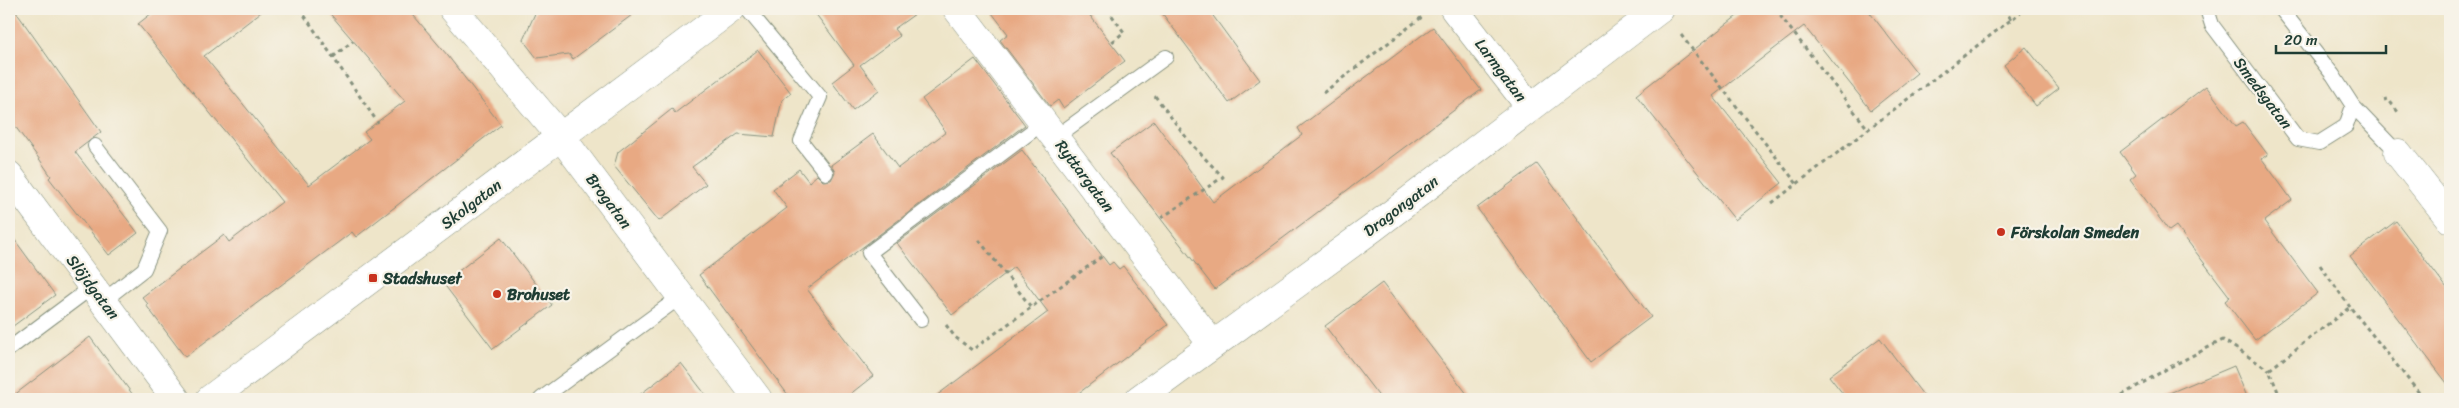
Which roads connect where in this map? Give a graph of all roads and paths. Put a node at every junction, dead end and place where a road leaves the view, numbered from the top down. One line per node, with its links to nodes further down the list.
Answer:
1 (300, 9): 20 (path)
2 (453, 9): 28 (street, Brogatan)
3 (731, 9): 28 (street, Skolgatan)
4 (747, 9): 31 (lane)
5 (957, 9): 26 (street, Ryttargatan)
6 (1099, 9): 15 (path)
7 (1106, 9): 19 (path)
8 (1454, 9): 24 (street, Larmgatan)
9 (1660, 9): 24 (street, Dragongatan); 33 (path)
10 (1775, 9): 27 (path)
11 (2004, 9): 17 (path)
12 (2025, 9): 17 (path)
13 (2207, 9): 23 (lane, Smedsgatan)
14 (2281, 9): 23 (lane)
15 (1090, 15)
16 (1424, 15): 22 (path)
17 (2012, 19): 27 (path)
18 (353, 41): 20 (path)
19 (1111, 42)
20 (333, 57): 25 (path)
21 (1166, 58): 26 (lane)
22 (1323, 93)
23 (2353, 106): 30 (lane)
24 (1530, 107): 43 (street, Dragongatan)
25 (378, 123)
26 (1050, 129): 42 (lane); 43 (street, Ryttargatan)
27 (1868, 129): 33 (path)
28 (562, 138): 39 (street, Brogatan); 47 (street, Skolgatan)
29 (95, 146): 38 (lane)
30 (2398, 153): 35 (street)
31 (826, 173)
32 (9, 175): 38 (street, Slöjdgatan)
33 (1797, 184): 34 (path)
34 (1772, 203)
35 (2450, 220)
36 (979, 240): 40 (path)
37 (2320, 265): 41 (path)
38 (98, 294): 44 (lane); 46 (street, Slöjdgatan)
39 (680, 297): 48 (lane); 49 (street, Brogatan)
40 (1031, 307)
41 (2350, 307): 45 (path); 53 (path)
42 (921, 320)
43 (1212, 344): 50 (street, Dragongatan)
44 (9, 349)
45 (2270, 370): 51 (path); 52 (path)
46 (176, 399)
47 (210, 399)
48 (541, 399)
49 (758, 399)
50 (1139, 399)
51 (2115, 399)
52 (2281, 399)
53 (2424, 399)

